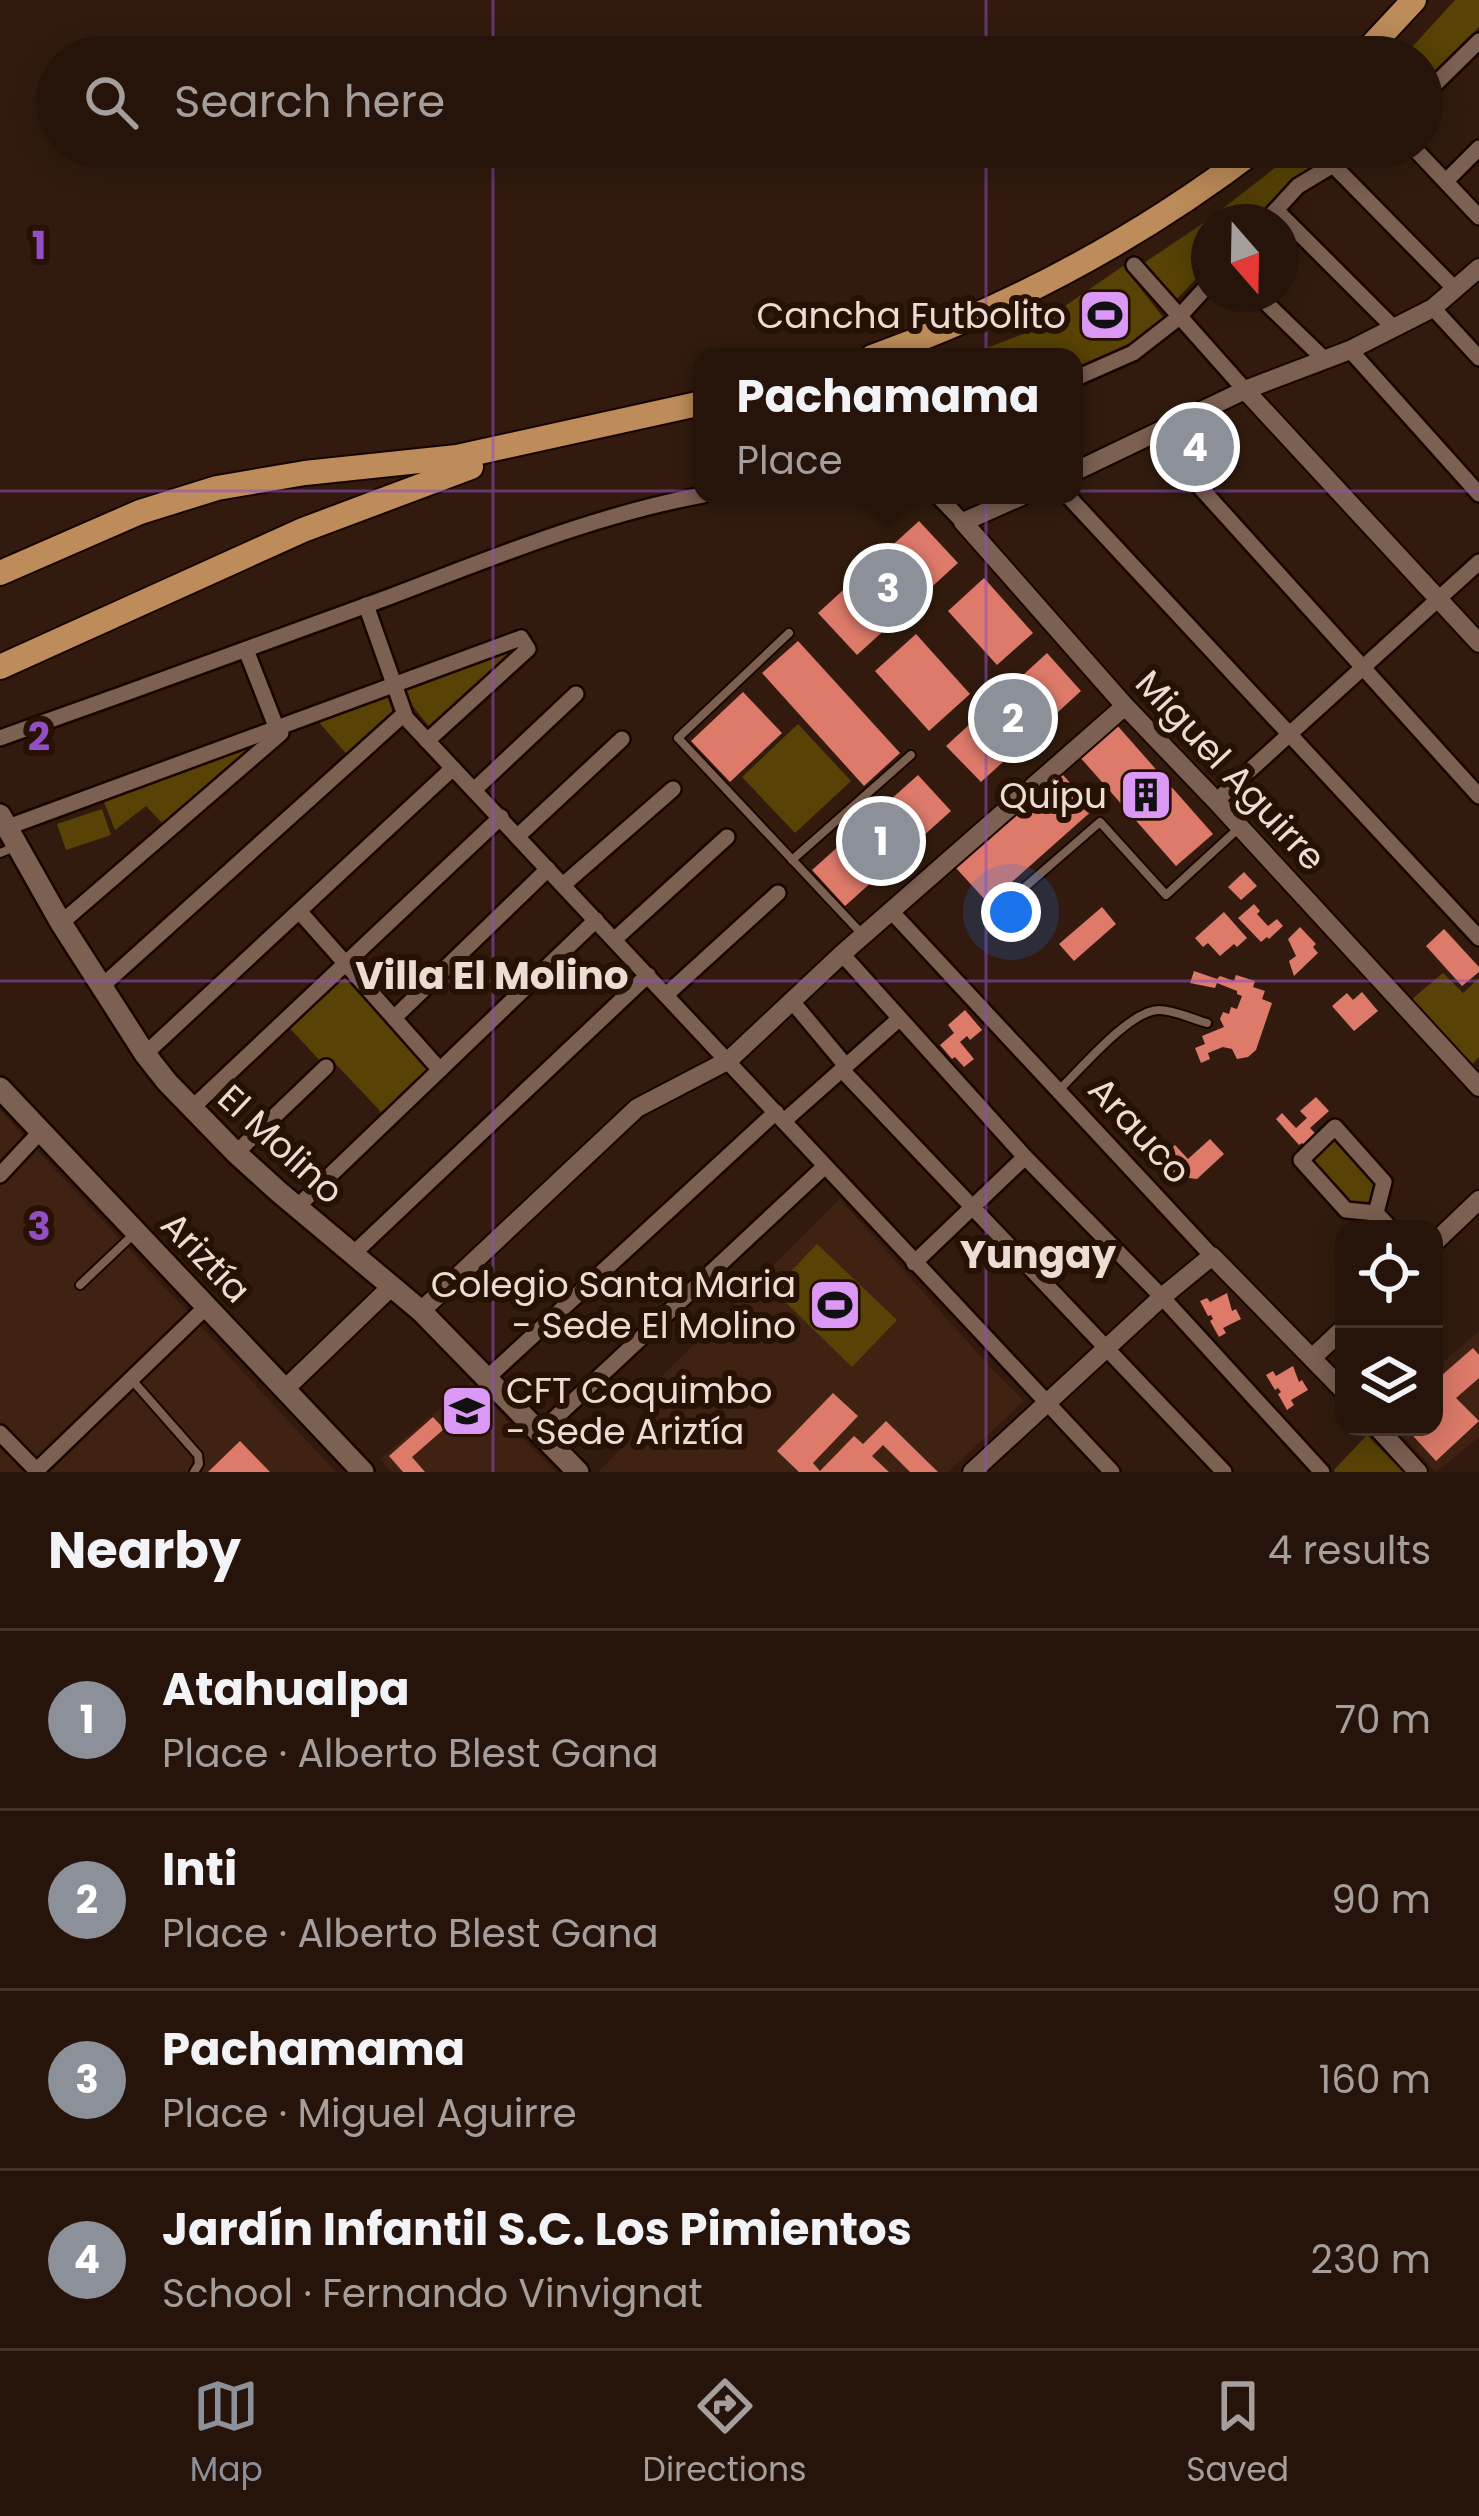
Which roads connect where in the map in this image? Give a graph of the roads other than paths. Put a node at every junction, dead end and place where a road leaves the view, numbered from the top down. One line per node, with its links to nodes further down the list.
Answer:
1 (1414, 0): 2 (highway)
2 (1381, 36)
3 (1479, 41): 4 (street)
4 (1443, 76)
5 (1479, 148): 10 (street)
6 (1230, 168): 22 (highway)
7 (1329, 168): 11 (street)
8 (1337, 168): 16 (street)
9 (1432, 168): 10 (street)
10 (1446, 182): 12 (street)
11 (1281, 204)
12 (1479, 217)
13 (1299, 242): 21 (street)
14 (1134, 266): 20 (street)
15 (1479, 268): 16 (street)
16 (1455, 289): 18 (street)
17 (1191, 304): 20 (street)
18 (1433, 308): 21 (street); 24 (street)
19 (1276, 312): 25 (street)
20 (1178, 318): 26 (street); 27 (street)
21 (1394, 328): 23 (street)
22 (894, 348)
23 (1350, 350): 25 (street); 32 (street)
24 (1479, 358)
25 (1325, 360): 27 (street)
26 (1083, 375)
27 (1245, 390): 30 (street); 40 (street)
28 (693, 405): 29 (highway)
29 (594, 429): 39 (highway); 45 (highway)
30 (1152, 434): 31 (street); 46 (street)
31 (1083, 468)
32 (1479, 494)
33 (693, 497): 41 (street)
34 (946, 504): 37 (street, Miguel Aguirre)
35 (1004, 504): 37 (street)
36 (1075, 504): 52 (street)
37 (963, 522): 49 (street, Miguel Aguirre)
38 (1479, 562): 40 (street)
39 (0, 573)
40 (1438, 599): 43 (street); 46 (street)
41 (366, 605): 44 (street); 47 (street)
42 (789, 633): 67 (lane)
43 (1479, 643)
44 (246, 650): 51 (street); 53 (street)
45 (0, 668)
46 (1362, 669): 52 (street); 60 (street)
47 (394, 685): 50 (street); 51 (street); 55 (street)
48 (576, 694): 59 (street)
49 (1125, 706): 61 (street, Miguel Aguirre); 72 (street)
50 (404, 714): 55 (street); 82 (street)
51 (284, 727): 64 (street); 75 (street)
52 (1290, 734): 61 (street); 77 (street)
53 (0, 738)
54 (622, 739): 65 (street)
55 (427, 740): 57 (street)
56 (911, 755): 67 (lane)
57 (453, 768): 59 (street); 73 (street)
58 (673, 789): 69 (street)
59 (474, 790): 62 (street)
60 (1479, 796)
61 (1216, 801): 63 (street, Miguel Aguirre)
62 (501, 818): 65 (street); 80 (street)
63 (1240, 827): 71 (lane); 93 (street, Miguel Aguirre)
64 (7, 835): 75 (main road, El Molino)
65 (518, 836): 68 (street)
66 (727, 837): 78 (street)
67 (792, 860): 76 (lane)
68 (548, 869): 69 (street); 85 (street)
69 (563, 885): 74 (street)
70 (778, 893): 83 (street)
71 (1002, 907)
72 (891, 910): 76 (street); 95 (street, Arauco)
73 (299, 911): 80 (street); 88 (street)
74 (596, 920): 78 (street); 92 (street)
75 (61, 922): 82 (main road, El Molino)
76 (863, 935): 79 (street)
77 (1479, 938)
78 (615, 939): 81 (street)
79 (842, 954): 84 (street); 86 (street)
80 (346, 961): 85 (street); 96 (street)
81 (648, 975): 83 (street); 110 (street)
82 (101, 987): 88 (main road, El Molino)
83 (667, 994): 89 (street)
84 (791, 1000): 89 (street); 91 (street)
85 (394, 1018): 92 (street)
86 (899, 1019): 91 (street); 100 (street)
87 (1207, 1023): 95 (lane)
88 (145, 1054): 96 (main road, El Molino)
89 (729, 1060): 97 (street); 117 (street)
90 (326, 1067): 99 (street)
91 (844, 1068): 97 (street); 104 (street)
92 (440, 1070): 105 (street)
93 (1476, 1079)
94 (0, 1088): 98 (main road, Ariztía)
95 (1058, 1091): 111 (street, Arauco)
96 (192, 1108): 99 (main road, El Molino)
97 (780, 1116): 101 (street); 121 (street)
98 (41, 1131): 102 (street); 108 (main road, Ariztía)
99 (236, 1153): 105 (main road, El Molino)
100 (1024, 1157): 104 (street); 115 (street)
101 (824, 1167): 112 (street); 127 (street)
102 (0, 1175)
103 (1479, 1200): 109 (street)
104 (972, 1206): 112 (street); 119 (street)
105 (297, 1207): 110 (main road, El Molino)
106 (1376, 1213): 106 (street); 107 (street)
107 (1383, 1220)
108 (136, 1232): 113 (lane); 116 (main road, Ariztía)
109 (1443, 1235)
110 (353, 1253): 114 (main road, El Molino)
111 (1212, 1256): 115 (street); 120 (street, Arauco)
112 (914, 1263): 125 (street)
113 (80, 1285)
114 (392, 1286): 117 (main road, El Molino); 124 (street)
115 (1162, 1297): 119 (street); 136 (street)
116 (207, 1306): 122 (street); 124 (main road, Ariztía)
117 (421, 1311): 121 (main road, El Molino)
118 (1335, 1336): 120 (street)
119 (1106, 1350): 125 (street); 135 (street)
120 (1313, 1357): 123 (street, Arauco)
121 (487, 1378): 127 (main road, El Molino)
122 (131, 1379): 130 (street); 131 (lane)
123 (1335, 1381)
124 (286, 1388): 132 (main road, Ariztía)
125 (1046, 1402): 129 (street); 134 (street)
126 (0, 1433): 130 (street)
127 (538, 1434): 133 (main road, El Molino)
128 (1385, 1436): 137 (street)
129 (982, 1469)
130 (37, 1471)
131 (194, 1472)
132 (363, 1472)
133 (578, 1472)
134 (1112, 1472)
135 (1223, 1472)
136 (1322, 1472)
137 (1418, 1472)

